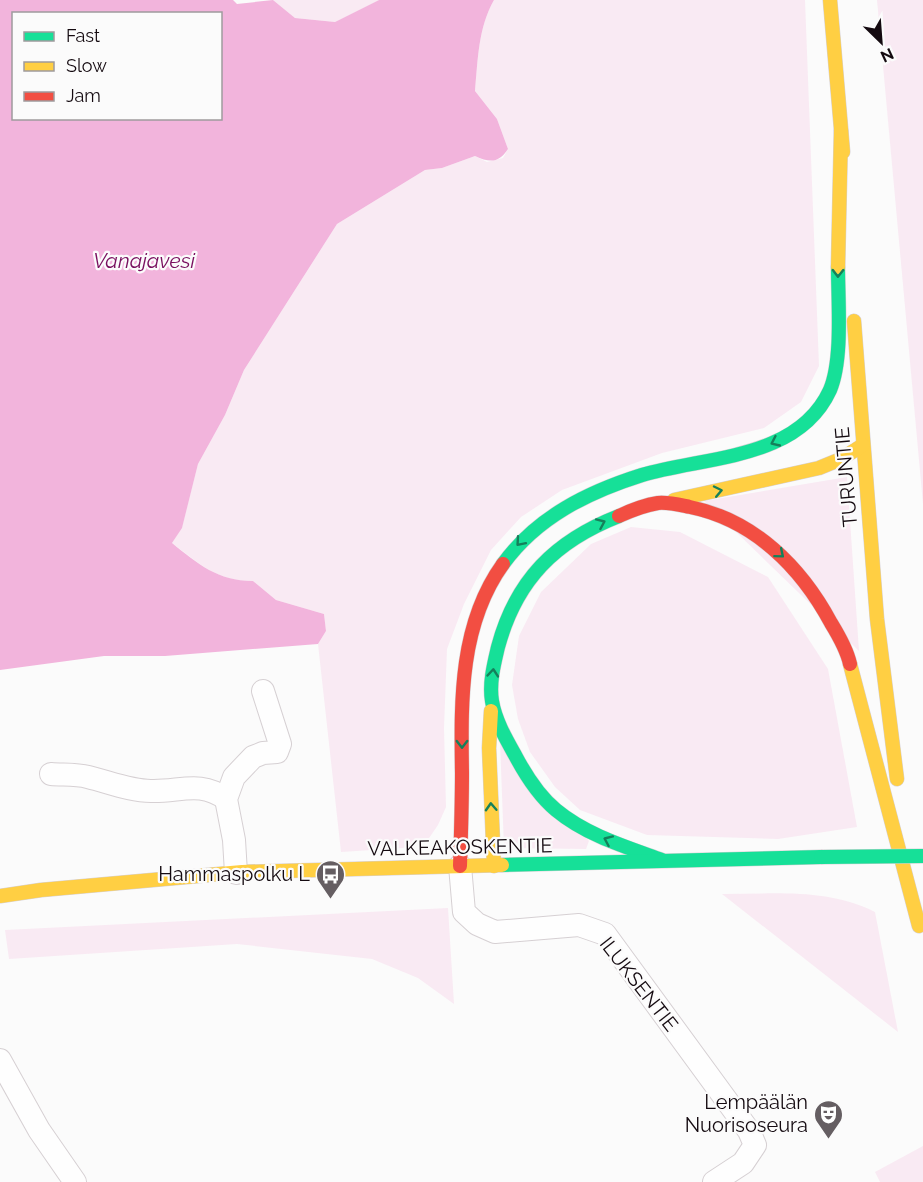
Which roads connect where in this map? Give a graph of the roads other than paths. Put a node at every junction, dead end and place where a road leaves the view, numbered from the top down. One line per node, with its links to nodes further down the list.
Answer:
1 (830, 0): 2 (main road, TURUNTIE)
2 (842, 130): 3 (main road, TURUNTIE); 11 (main road, one-way to 11)
3 (863, 445): 4 (main road, one-way to 3); 4 (main road, TURUNTIE, one-way to 3)
4 (661, 503): 6 (main road, one-way to 4)
5 (263, 691): 8 (street)
6 (492, 703): 10 (main road, one-way to 6); 12 (main road, one-way to 6)
7 (51, 774): 8 (street)
8 (226, 799): 13 (street)
9 (923, 856): 10 (main road, VALKEAKOSKENTIE, bridge)
10 (662, 860): 12 (main road, VALKEAKOSKENTIE)
11 (460, 866): 12 (main road, VALKEAKOSKENTIE); 13 (main road, VALKEAKOSKENTIE); 17 (street, ILUKSENTIE)
12 (494, 866)
13 (236, 873): 14 (main road, VALKEAKOSKENTIE)
14 (0, 896)
15 (0, 1060): 16 (street)
16 (75, 1182)
17 (714, 1182)

